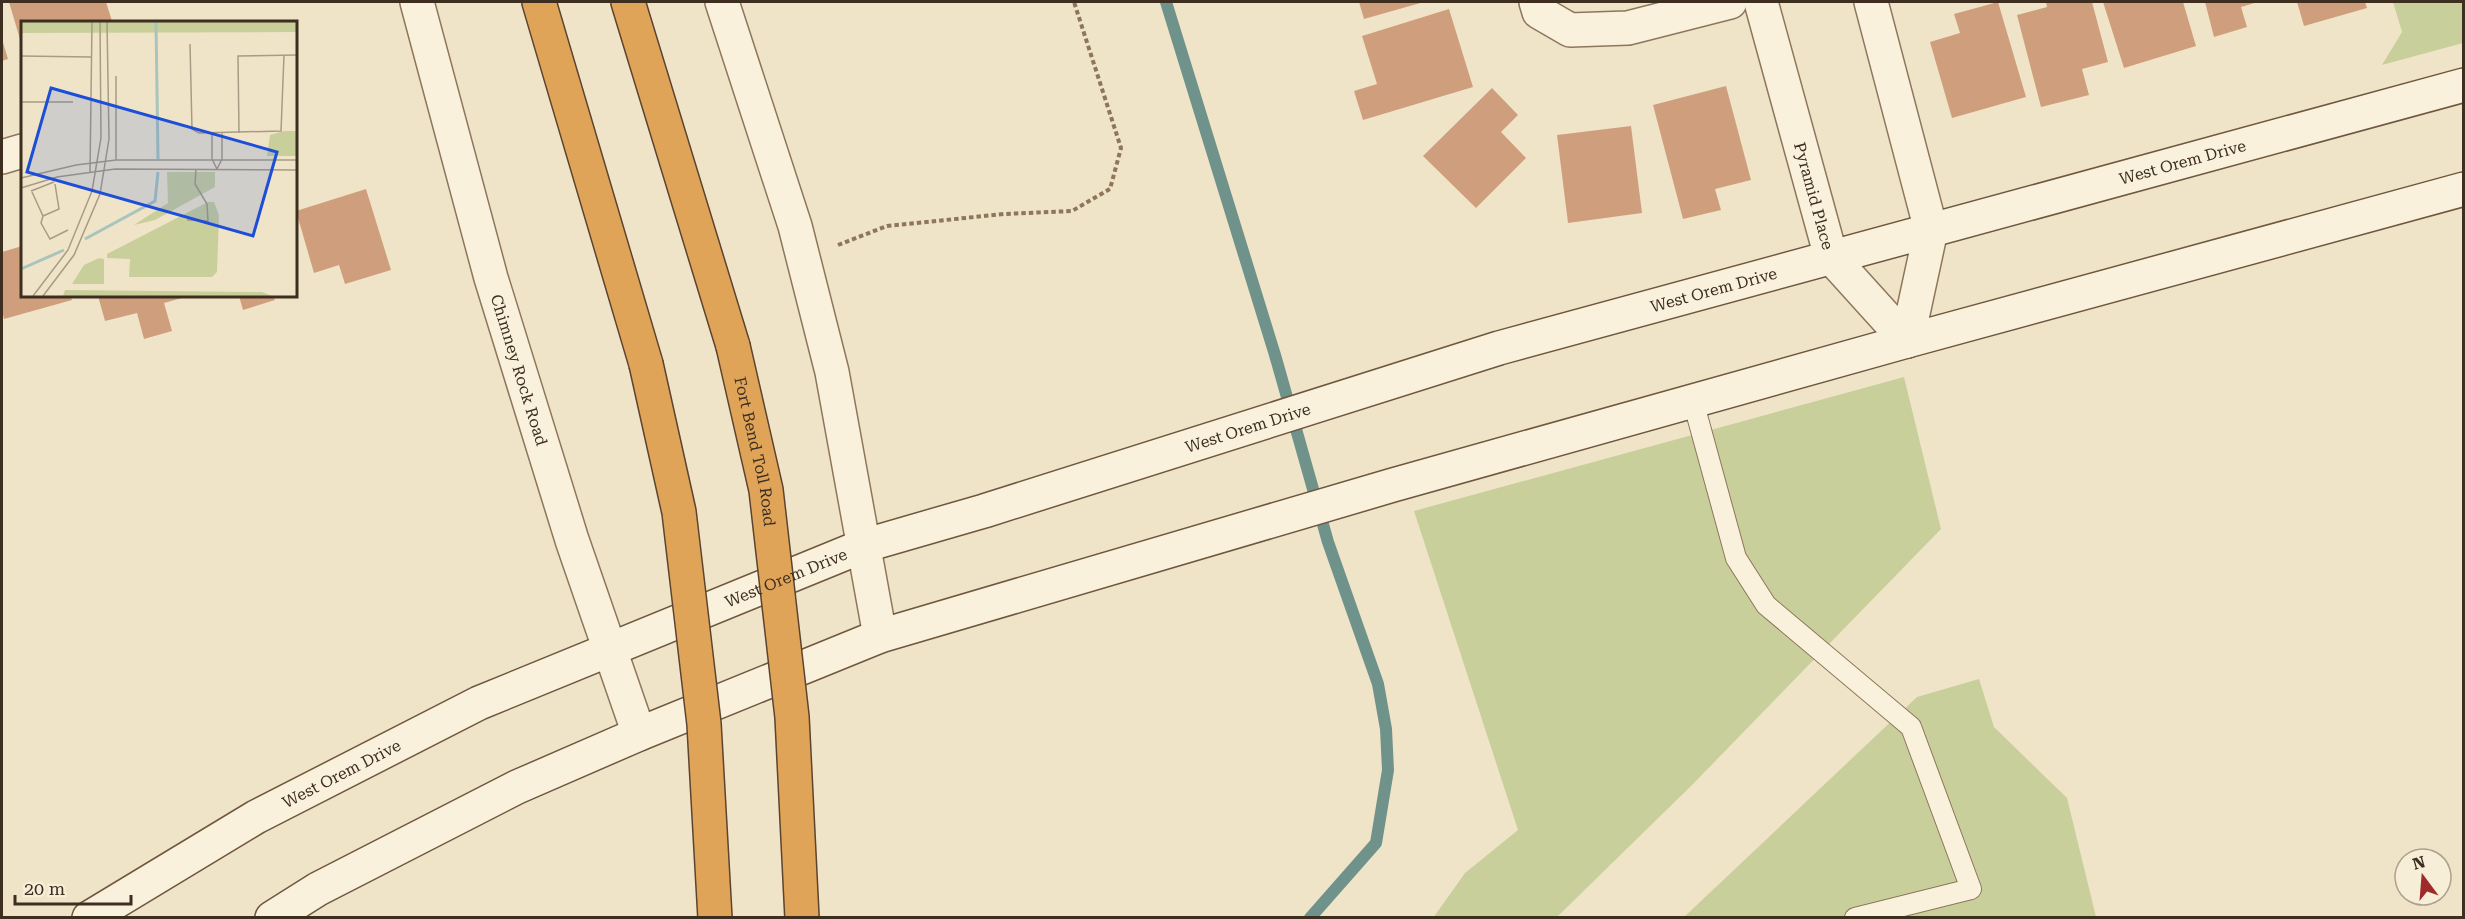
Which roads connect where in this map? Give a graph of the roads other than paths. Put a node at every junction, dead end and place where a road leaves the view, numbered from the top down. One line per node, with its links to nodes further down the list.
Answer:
1 (417, 2): 19 (main road, Chimney Rock Road)
2 (539, 2): 23 (highway, bridge)
3 (628, 2): 24 (highway, Fort Bend Toll Road, bridge)
4 (722, 2): 17 (main road)
5 (1536, 2): 6 (main road)
6 (1730, 2)
7 (1761, 2): 14 (main road, Pyramid Place)
8 (1871, 2): 13 (main road)
9 (2463, 85): 13 (main road, West Orem Drive)
10 (21, 151): 11 (main road)
11 (2, 157)
12 (2463, 189): 15 (main road)
13 (1931, 230): 14 (main road, West Orem Drive); 15 (main road)
14 (1831, 257): 15 (main road, Pyramid Place); 17 (main road, West Orem Drive)
15 (1907, 341): 16 (main road)
16 (1693, 401): 18 (main road); 25 (lane)
17 (863, 546): 18 (main road); 19 (main road, West Orem Drive)
18 (880, 636): 20 (main road)
19 (609, 649): 20 (main road, Chimney Rock Road); 22 (main road, West Orem Drive)
20 (639, 734): 21 (main road)
21 (279, 916)
22 (89, 918)
23 (715, 918)
24 (802, 918)
25 (1855, 918)

